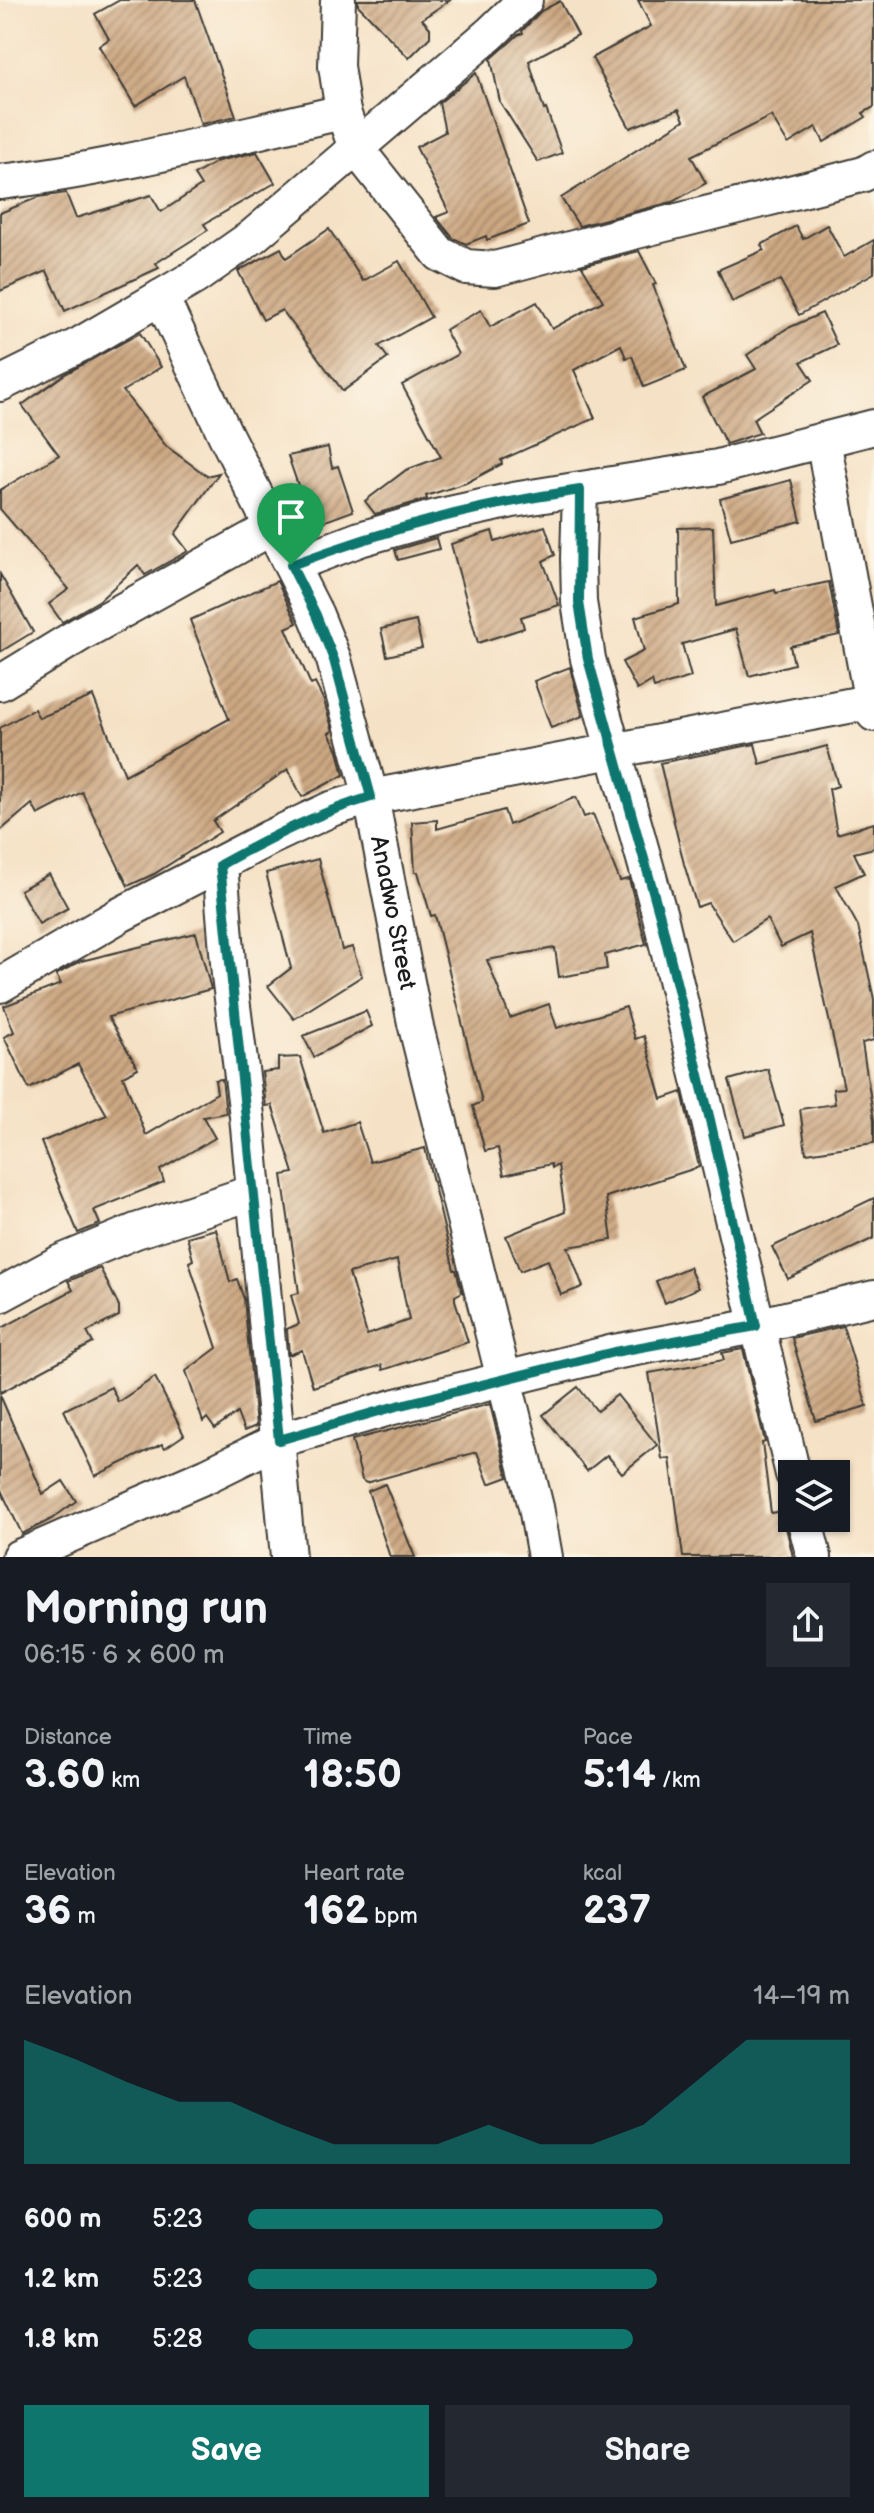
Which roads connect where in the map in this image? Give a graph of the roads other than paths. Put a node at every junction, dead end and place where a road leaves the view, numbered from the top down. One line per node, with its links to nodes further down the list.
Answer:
1 (338, 0): 3 (street)
2 (525, 0): 4 (street)
3 (343, 112): 4 (street); 6 (street)
4 (356, 148): 5 (street); 7 (street)
5 (871, 180)
6 (0, 182)
7 (161, 297): 8 (street); 12 (street, Anadwo Street)
8 (0, 384)
9 (874, 427): 10 (street)
10 (823, 440): 11 (street); 15 (street)
11 (580, 490): 13 (street); 16 (street)
12 (271, 528): 13 (street, Anadwo Street); 14 (street)
13 (291, 565): 17 (street, Anadwo Street)
14 (0, 683)
15 (873, 706): 16 (street)
16 (613, 752): 17 (street); 23 (street)
17 (371, 797): 18 (street); 24 (street, Anadwo Street)
18 (220, 865): 19 (street); 20 (street)
19 (0, 985)
20 (254, 1192): 21 (street); 25 (street)
21 (0, 1295)
22 (874, 1298): 23 (street)
23 (756, 1326): 24 (street); 26 (street)
24 (505, 1379): 25 (street); 30 (street, Anadwo Street)
25 (279, 1440): 28 (street); 29 (street)
26 (790, 1460)
27 (808, 1532): 31 (street)
28 (19, 1557)
29 (288, 1557)
30 (545, 1557)
31 (814, 1557)

